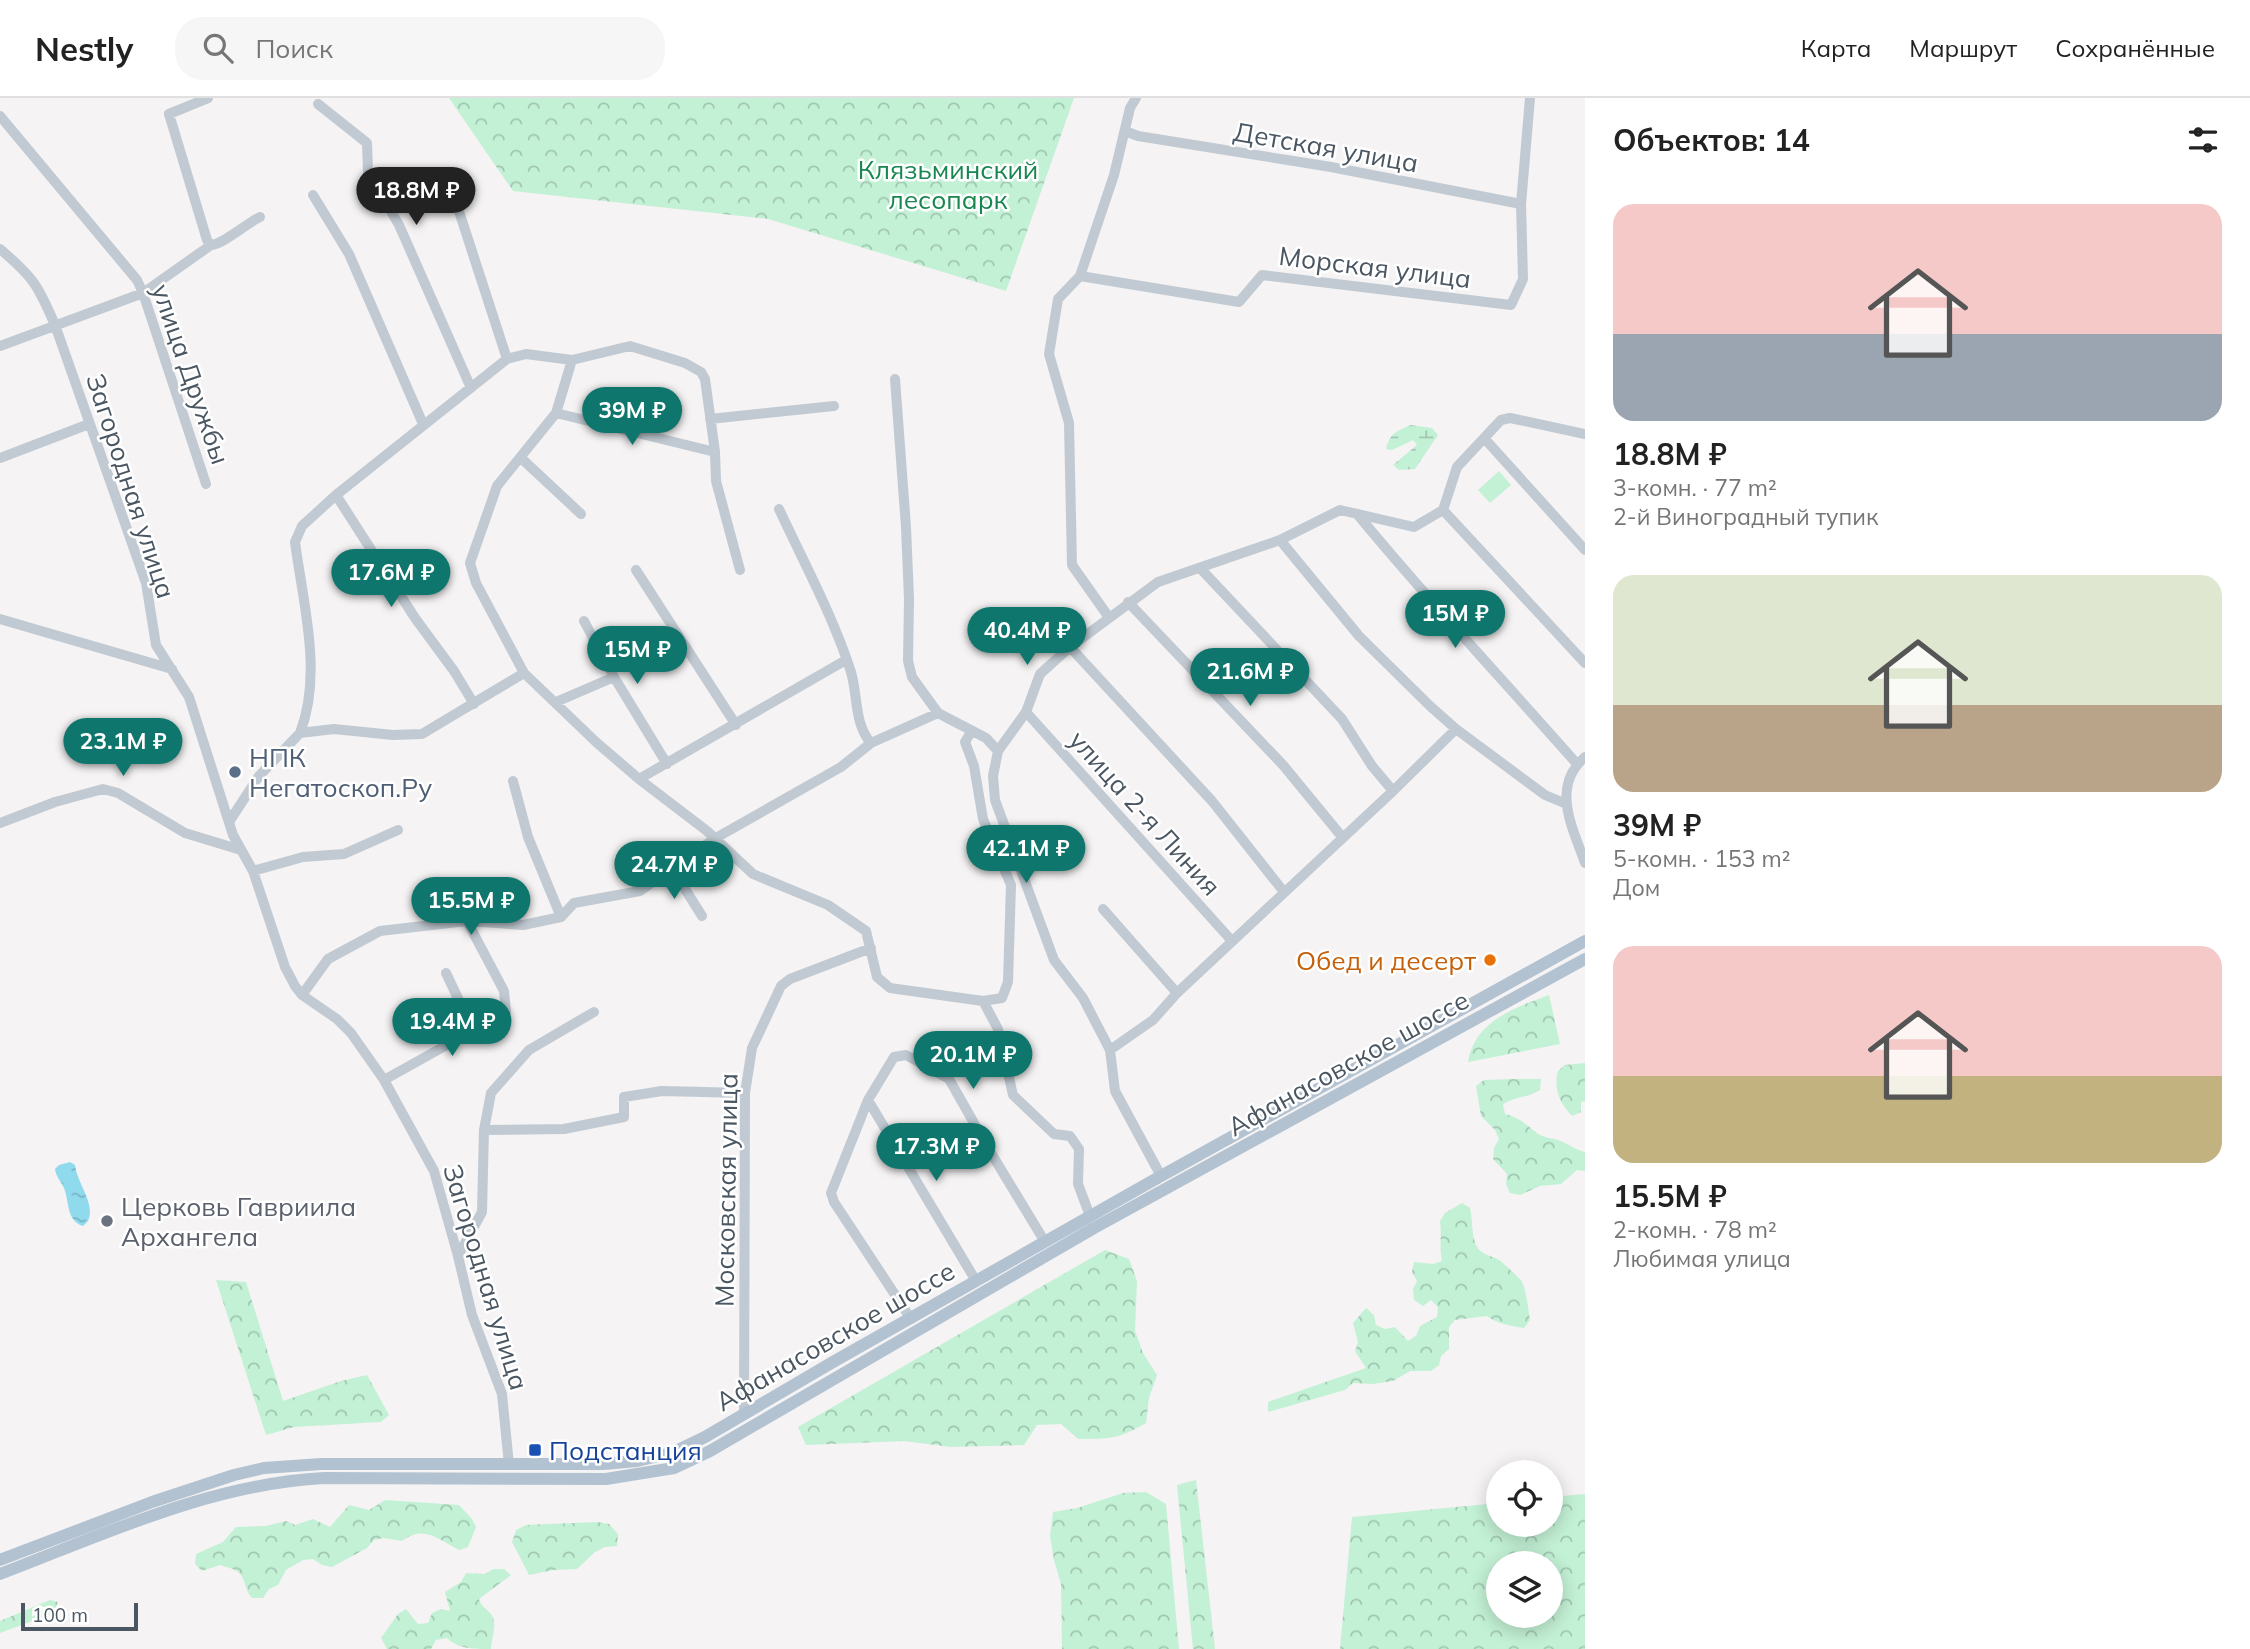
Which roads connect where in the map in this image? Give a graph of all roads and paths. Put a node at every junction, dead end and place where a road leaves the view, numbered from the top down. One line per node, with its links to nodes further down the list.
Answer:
1 (208, 98): 13 (street)
2 (1121, 98): 6 (street)
3 (1136, 98): 6 (street)
4 (1530, 98): 11 (street)
5 (318, 104): 22 (street)
6 (1130, 108): 8 (street)
7 (0, 116): 16 (street, улица Дружбы)
8 (1125, 131): 11 (street, Детская улица); 15 (street)
9 (313, 195): 27 (street)
10 (455, 199): 19 (street)
11 (1521, 204): 15 (street, Морская улица)
12 (260, 217): 13 (street)
13 (211, 245): 16 (street)
14 (0, 249): 17 (street, Загородная улица)
15 (1080, 276): 45 (street)
16 (143, 293): 17 (street); 33 (street, улица Дружбы)
17 (55, 325): 18 (street); 26 (street, Загородная улица)
18 (0, 346)
19 (507, 359): 20 (street); 22 (street)
20 (572, 360): 24 (street); 25 (street)
21 (895, 379): 57 (street)
22 (471, 388): 27 (street)
23 (834, 406): 25 (street)
24 (556, 413): 30 (street); 32 (street)
25 (710, 419): 30 (street)
26 (89, 424): 31 (street); 51 (street, Загородная улица)
27 (423, 424): 34 (street)
28 (1585, 434): 29 (street)
29 (1484, 438): 36 (street); 40 (street)
30 (715, 452): 42 (street)
31 (0, 458)
32 (521, 458): 37 (street); 52 (street)
33 (206, 484)
34 (337, 495): 55 (street); 61 (street)
35 (779, 509): 49 (street)
36 (1443, 510): 38 (street); 50 (street)
37 (581, 514)
38 (1358, 514): 39 (street); 64 (street)
39 (1280, 540): 41 (street); 59 (street)
40 (1585, 550)
41 (1200, 568): 44 (street); 68 (street)
42 (740, 569)
43 (636, 570): 58 (street)
44 (1128, 602): 45 (street); 73 (street)
45 (1108, 616): 48 (street)
46 (0, 619): 51 (street)
47 (584, 621): 53 (street)
48 (1070, 647): 56 (street); 79 (street)
49 (846, 660): 58 (street); 62 (street)
50 (1585, 663)
51 (172, 669): 70 (street, Загородная улица)
52 (524, 673): 54 (street); 55 (street)
53 (614, 677): 54 (street); 65 (street)
54 (556, 702): 66 (street)
55 (474, 704): 61 (street)
56 (1026, 712): 63 (street); 84 (street, улица 2-я Линия)
57 (938, 713): 60 (street); 62 (street)
58 (736, 725): 65 (street)
59 (1456, 729): 68 (street); 69 (street)
60 (971, 732): 63 (street); 91 (street)
61 (300, 733): 70 (street)
62 (871, 743): 74 (street)
63 (998, 751): 94 (street)
64 (1581, 761): 69 (street)
65 (667, 764): 66 (street)
66 (639, 779): 74 (street)
67 (513, 781): 82 (street)
68 (1393, 791): 73 (street)
69 (1564, 803): 76 (street)
70 (229, 822): 75 (street, Загородная улица)
71 (0, 823): 75 (street)
72 (398, 830): 78 (street)
73 (1343, 838): 79 (street)
74 (714, 839): 77 (street); 86 (street)
75 (241, 850): 78 (street, Загородная улица)
76 (1585, 863)
77 (673, 870): 81 (street); 82 (street)
78 (253, 871): 90 (street, Загородная улица)
79 (1284, 892): 84 (street)
80 (1103, 909): 89 (street)
81 (702, 916)
82 (561, 917): 83 (street)
83 (467, 921): 90 (street); 93 (street)
84 (1233, 941): 89 (street)
85 (1585, 942): 99 (main road, Афанасовское шоссе)
86 (871, 948): 91 (street); 96 (street, Московская улица)
87 (1585, 959): 108 (main road, Афанасовское шоссе)
88 (446, 973): 93 (street)
89 (1177, 993): 94 (street)
90 (302, 995): 95 (street, Загородная улица)
91 (983, 1001): 100 (street)
92 (594, 1012): 98 (street)
93 (473, 1030): 95 (street)
94 (1110, 1050): 99 (street)
95 (384, 1080): 102 (street, Загородная улица)
96 (745, 1093): 98 (street); 105 (street, Московская улица)
97 (868, 1100): 101 (street); 103 (street); 104 (street)
98 (484, 1130): 102 (street)
99 (1161, 1176): 100 (main road, Афанасовское шоссе)
100 (1090, 1216): 101 (main road, Афанасовское шоссе)
101 (1045, 1242): 103 (main road, Афанасовское шоссе)
102 (458, 1256): 106 (street, Загородная улица)
103 (976, 1281): 104 (main road, Афанасовское шоссе)
104 (911, 1319): 105 (main road, Афанасовское шоссе)
105 (744, 1415): 106 (main road, Афанасовское шоссе)
106 (509, 1465): 107 (main road, Афанасовское шоссе)
107 (0, 1560)
108 (0, 1574)

